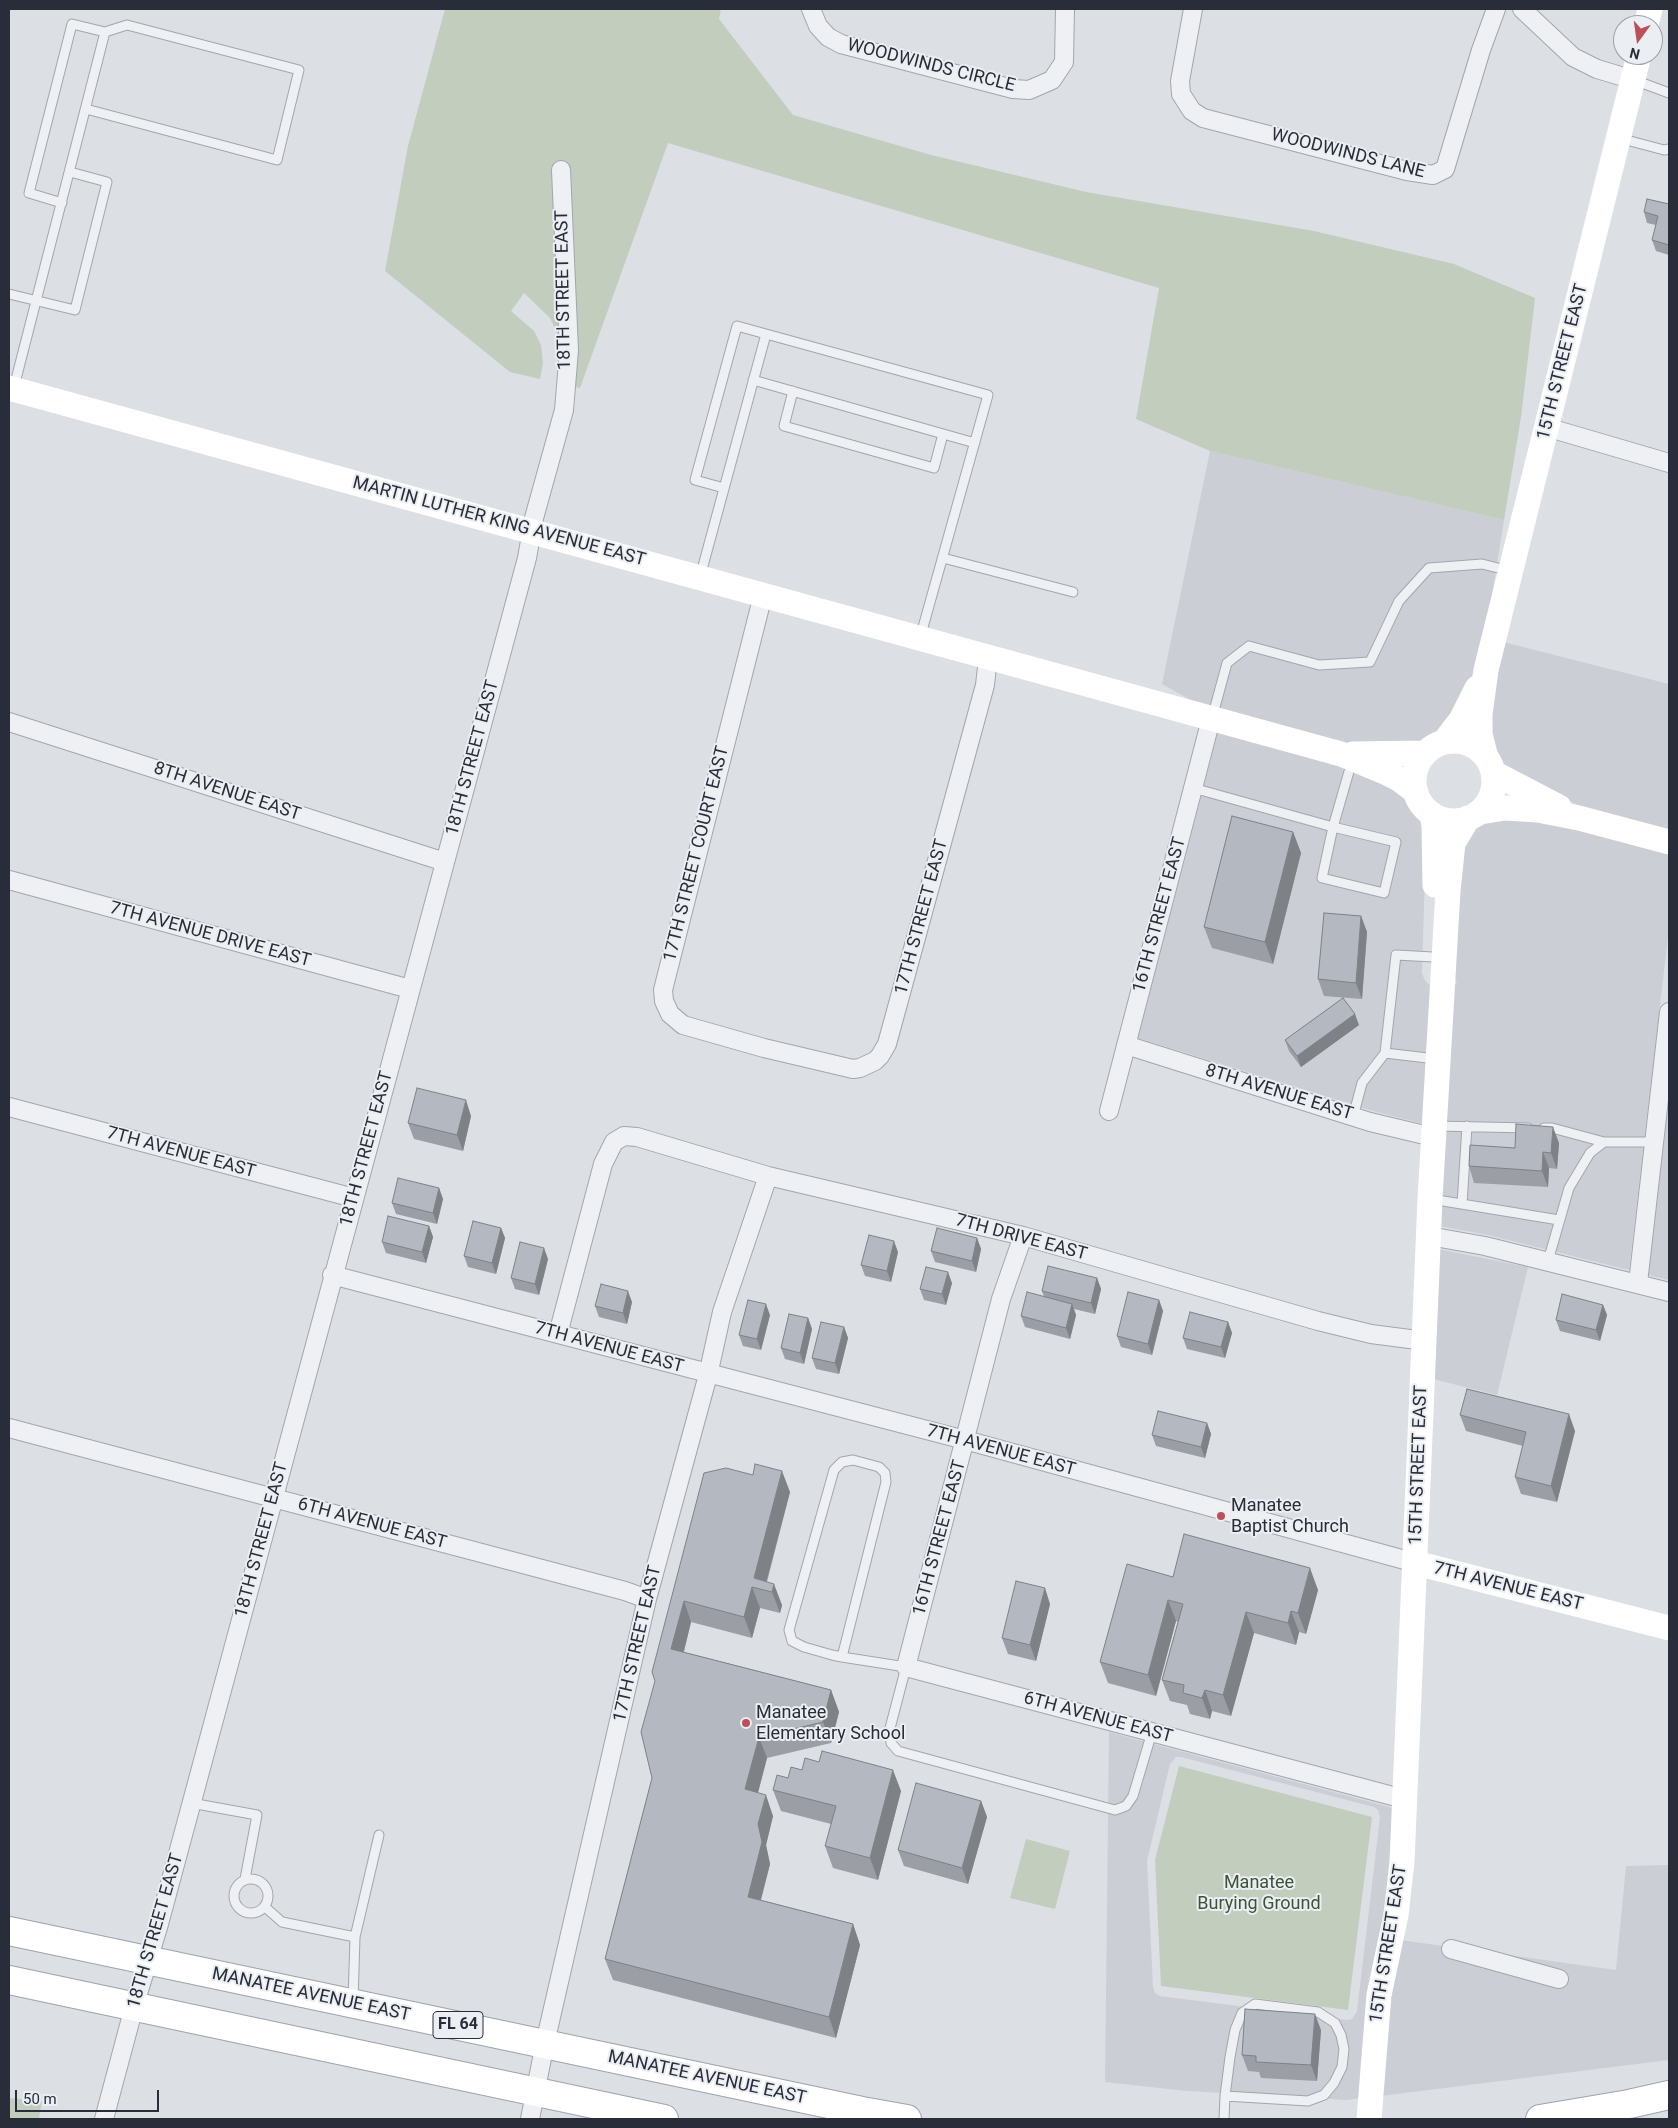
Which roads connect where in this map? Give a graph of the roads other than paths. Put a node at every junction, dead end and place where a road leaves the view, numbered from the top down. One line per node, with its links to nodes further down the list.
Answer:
1 (811, 9): 2 (street, WOODWINDS CIRCLE)
2 (1065, 9)
3 (1193, 9): 4 (street, WOODWINDS LANE)
4 (1496, 9)
5 (1522, 9): 8 (street)
6 (105, 32): 10 (lane); 10 (lane); 15 (lane)
7 (1637, 65): 8 (main road, 15TH STREET EAST)
8 (1634, 80): 9 (lane); 11 (main road, 15TH STREET EAST)
9 (1669, 93)
10 (86, 109): 14 (lane)
11 (1619, 138): 12 (lane); 22 (main road, 15TH STREET EAST)
12 (1669, 149)
13 (561, 170): 27 (street, 18TH STREET EAST)
14 (70, 172): 15 (lane); 17 (lane)
15 (62, 203): 17 (lane)
16 (9, 294): 17 (lane)
17 (36, 301): 20 (lane)
18 (766, 334): 19 (lane); 24 (lane); 26 (lane)
19 (753, 380): 21 (lane); 26 (lane)
20 (11, 389): 27 (main road, MARTIN LUTHER KING AVENUE EAST)
21 (793, 391): 23 (lane); 23 (lane)
22 (1546, 427): 25 (street); 29 (main road, 15TH STREET EAST)
23 (943, 434): 24 (lane)
24 (975, 443): 28 (lane)
25 (1669, 463)
26 (724, 488): 30 (lane)
27 (532, 531): 30 (main road, MARTIN LUTHER KING AVENUE EAST); 48 (street, 18TH STREET EAST)
28 (943, 558): 31 (lane); 33 (lane)
29 (1510, 571): 35 (main road, 15TH STREET EAST); 36 (lane)
30 (700, 578): 32 (main road, MARTIN LUTHER KING AVENUE EAST)
31 (1073, 592)
32 (763, 595): 33 (main road, MARTIN LUTHER KING AVENUE EAST); 55 (street, 17TH STREET COURT EAST)
33 (920, 639): 34 (main road, MARTIN LUTHER KING AVENUE EAST)
34 (988, 658): 36 (main road, MARTIN LUTHER KING AVENUE EAST); 55 (street, 17TH STREET EAST)
35 (1486, 670): 38 (main road, 15TH STREET EAST); 40 (main road, 15TH STREET EAST)
36 (1211, 719): 39 (main road, MARTIN LUTHER KING AVENUE EAST); 41 (street, 16TH STREET EAST)
37 (9, 722): 48 (street, 8TH AVENUE EAST)
38 (1434, 747): 39 (main road); 40 (main road); 42 (main road)
39 (1347, 756): 42 (main road); 46 (lane)
40 (1489, 764): 44 (main road); 45 (main road)
41 (1193, 788): 46 (lane); 54 (street, 16TH STREET EAST)
42 (1416, 792): 43 (main road)
43 (1432, 814): 44 (main road); 50 (main road)
44 (1474, 815): 45 (main road); 51 (main road, 15TH STREET EAST)
45 (1579, 818): 47 (main road)
46 (1333, 827): 46 (lane)
47 (1669, 842)
48 (444, 862): 52 (street, 18TH STREET EAST)
49 (9, 880): 52 (street, 7TH AVENUE DRIVE EAST)
50 (1432, 957): 51 (main road); 56 (lane)
51 (1443, 983): 57 (main road, 15TH STREET EAST)
52 (410, 989): 66 (street, 18TH STREET EAST)
53 (1669, 1024): 64 (street)
54 (1126, 1046): 59 (street, 16TH STREET EAST); 60 (street, 8TH AVENUE EAST)
55 (764, 1048)
56 (1385, 1053): 57 (lane); 60 (lane)
57 (1438, 1059): 62 (main road, 15TH STREET EAST)
58 (9, 1107): 66 (street, 7TH AVENUE EAST)
59 (1109, 1111)
60 (1353, 1116): 62 (street, 8TH AVENUE EAST)
61 (1467, 1126): 62 (lane); 63 (lane); 68 (lane)
62 (1434, 1131): 67 (main road, 15TH STREET EAST)
63 (1604, 1142): 64 (lane); 69 (lane)
64 (1654, 1142): 74 (street)
65 (768, 1176): 70 (street, 7TH DRIVE EAST); 76 (street, 7TH DRIVE EAST); 78 (street, 17TH STREET EAST)
66 (354, 1198): 73 (street, 18TH STREET EAST)
67 (1430, 1199): 68 (lane); 71 (main road, 15TH STREET EAST)
68 (1462, 1204): 69 (lane)
69 (1559, 1220): 72 (lane)
70 (1024, 1236): 77 (street, 7TH DRIVE EAST); 80 (street, 16TH STREET EAST)
71 (1429, 1236): 72 (street); 77 (main road, 15TH STREET EAST)
72 (1548, 1261): 74 (street)
73 (332, 1275): 76 (street, 7TH AVENUE EAST); 81 (street, 18TH STREET EAST)
74 (1638, 1283): 75 (street)
75 (1669, 1292)
76 (558, 1334): 78 (street, 7TH AVENUE EAST)
77 (1424, 1341): 82 (main road, 15TH STREET EAST)
78 (708, 1375): 80 (street, 7TH AVENUE EAST); 83 (street, 17TH STREET EAST)
79 (9, 1428): 81 (street, 6TH AVENUE EAST)
80 (965, 1440): 82 (street, 7TH AVENUE EAST); 86 (street, 16TH STREET EAST)
81 (273, 1499): 83 (street, 6TH AVENUE EAST); 89 (street, 18TH STREET EAST)
82 (1416, 1563): 84 (main road, 7TH AVENUE EAST); 88 (main road, 15TH STREET EAST)
83 (647, 1599): 101 (street, 17TH STREET EAST)
84 (1669, 1628)
85 (842, 1657): 85 (lane, 6TH AVENUE EAST); 86 (lane, 6TH AVENUE EAST)
86 (906, 1668): 87 (street, 6TH AVENUE EAST); 87 (lane)
87 (1152, 1732): 88 (street, 6TH AVENUE EAST)
88 (1404, 1799): 111 (main road, 15TH STREET EAST)
89 (192, 1803): 91 (lane); 96 (street, 18TH STREET EAST)
90 (380, 1835): 94 (lane)
91 (245, 1879): 92 (lane); 92 (lane)
92 (265, 1907): 94 (lane)
93 (9, 1930): 96 (main road, MANATEE AVENUE EAST / FL 64)
94 (355, 1937): 99 (lane)
95 (1451, 1949): 97 (street)
96 (149, 1961): 99 (main road, MANATEE AVENUE EAST / FL 64); 100 (street, 18TH STREET EAST)
97 (1559, 1979)
98 (9, 1980): 100 (main road)
99 (353, 2003): 101 (main road, MANATEE AVENUE EAST / FL 64)
100 (134, 2007): 102 (main road); 106 (street, 18TH STREET EAST)
101 (545, 2043): 102 (street, 17TH STREET EAST); 105 (main road, MANATEE AVENUE EAST / FL 64)
102 (535, 2092): 107 (street, 17TH STREET EAST); 108 (main road)
103 (1669, 2095): 112 (main road)
104 (1226, 2096): 104 (lane); 110 (lane)
105 (861, 2115): 109 (main road, MANATEE AVENUE EAST / FL 64)
106 (104, 2119)
107 (530, 2119)
108 (664, 2119)
109 (908, 2119)
110 (1224, 2119)
111 (1369, 2119)
112 (1540, 2119)

